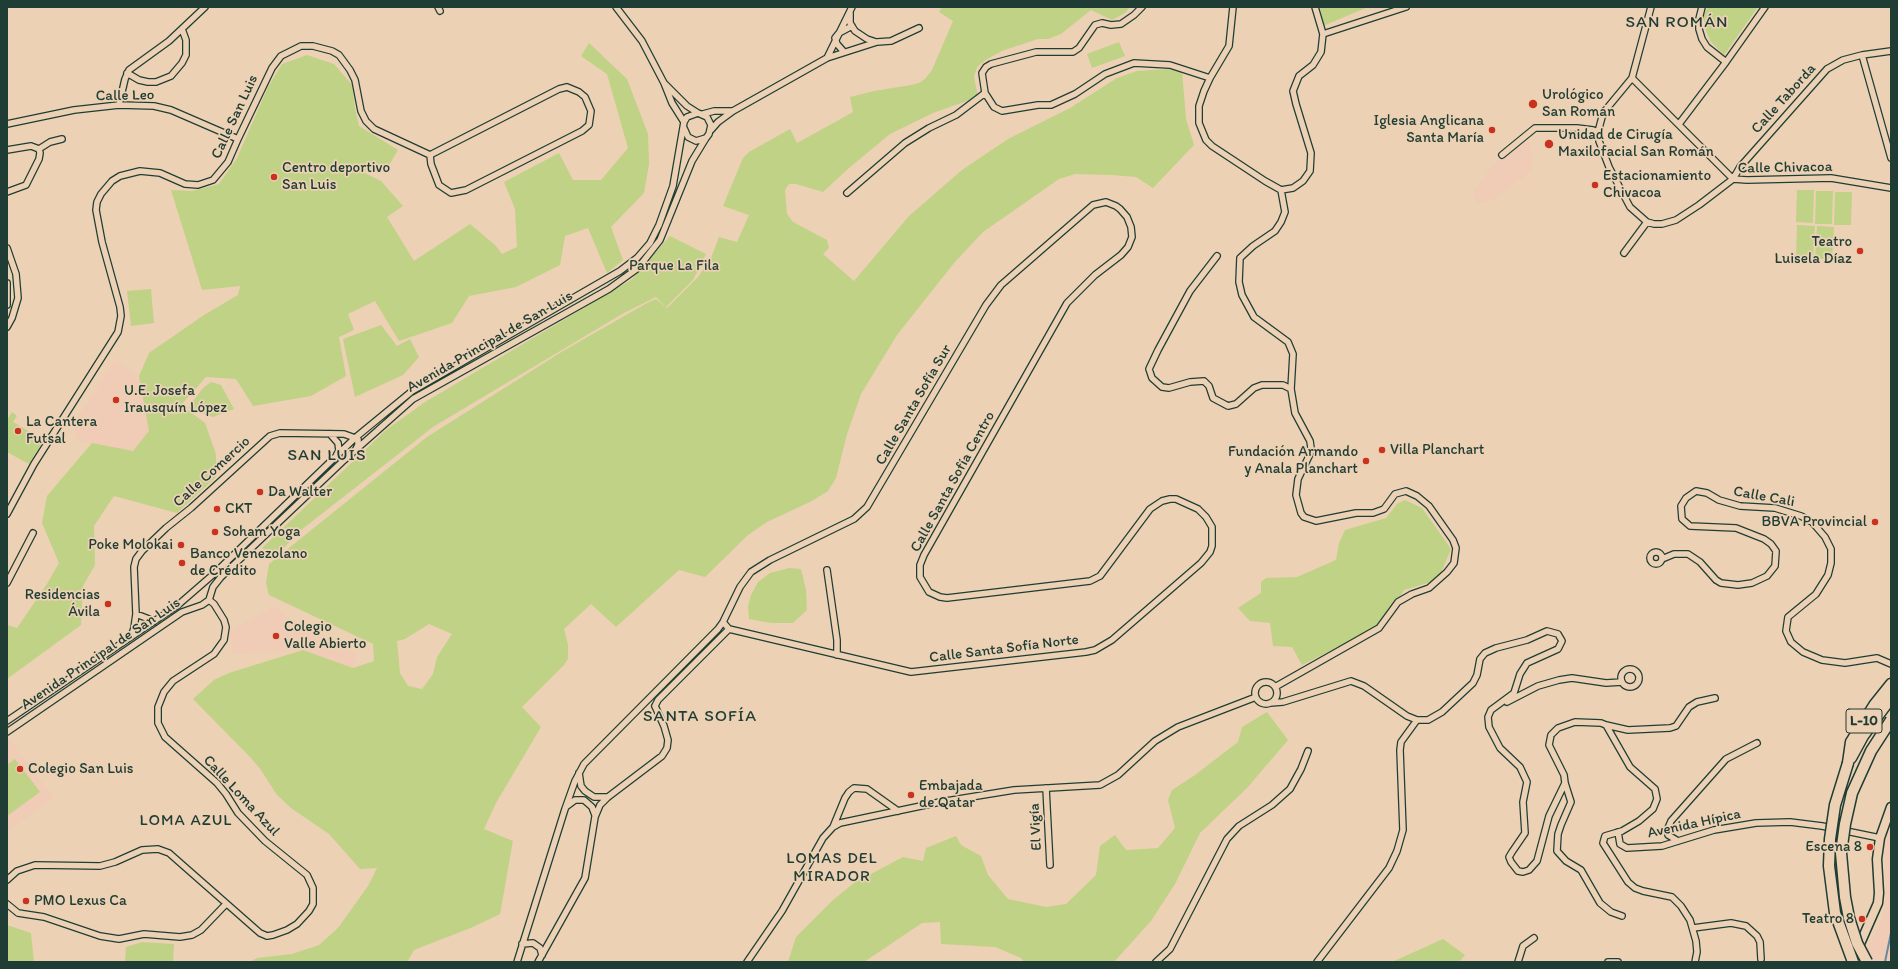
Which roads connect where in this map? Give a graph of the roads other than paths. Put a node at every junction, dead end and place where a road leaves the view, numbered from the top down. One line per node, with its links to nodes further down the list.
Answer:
1 (205, 7): 13 (street)
2 (616, 7): 25 (street)
3 (1142, 7): 26 (street)
4 (1233, 7): 23 (street)
5 (1315, 7): 14 (street)
6 (1406, 7): 14 (street)
7 (1651, 7): 24 (street)
8 (1702, 7): 21 (street)
9 (1765, 7): 21 (street)
10 (851, 9): 11 (street); 15 (street)
11 (852, 26): 15 (street); 16 (street)
12 (919, 28): 16 (street, Avenida Principal de San Luis)
13 (182, 29): 22 (street); 22 (street)
14 (1323, 34): 45 (street)
15 (835, 38): 18 (street); 20 (street)
16 (877, 42): 18 (street, Avenida Principal de San Luis)
17 (1891, 51): 19 (street, Calle Taborda)
18 (844, 52): 20 (street, Avenida Principal de San Luis)
19 (1862, 55): 42 (street); 43 (street, Calle Taborda)
20 (827, 58): 28 (street, Avenida Principal de San Luis)
21 (1726, 62): 31 (street)
22 (127, 73): 27 (street)
23 (1210, 78): 26 (street); 45 (street)
24 (1632, 78): 31 (street); 34 (street)
25 (664, 83): 29 (street); 32 (street)
26 (985, 93): 47 (street)
27 (119, 105): 30 (street, Calle Leo); 37 (street, Calle Leo)
28 (733, 111): 29 (street); 33 (street, Avenida Principal de San Luis)
29 (700, 114): 32 (street); 33 (street)
30 (7, 124)
31 (1679, 124): 43 (street)
32 (684, 125): 35 (street); 57 (street, Avenida Principal de San Luis)
33 (711, 130): 35 (street, Avenida Principal de San Luis)
34 (1598, 132): 41 (street); 49 (street)
35 (706, 138): 58 (street, Avenida Principal de San Luis)
36 (62, 139): 38 (street)
37 (238, 139): 40 (street, Calle San Luis); 64 (street, Calle San Luis)
38 (39, 149): 39 (street); 46 (street)
39 (7, 150)
40 (430, 155): 40 (street)
41 (1502, 155)
42 (1891, 158)
43 (1733, 179): 44 (street, Calle Chivacoa); 49 (street, Calle Chivacoa)
44 (1891, 188)
45 (1281, 190): 56 (street)
46 (7, 192)
47 (847, 193)
48 (1123, 213): 63 (street, Calle Santa Sofía Centro); 73 (street, Calle Santa Sofía Sur)
49 (1646, 222): 51 (street)
50 (7, 248): 55 (street)
51 (1624, 253)
52 (1217, 256): 56 (street)
53 (7, 283): 54 (street)
54 (7, 305)
55 (7, 327)
56 (1291, 389): 80 (street)
57 (376, 419): 58 (street); 60 (street, Avenida Principal de San Luis)
58 (382, 426): 61 (street, Avenida Principal de San Luis)
59 (330, 434): 60 (street, Calle Comercio); 62 (street); 71 (street, Calle Comercio)
60 (356, 437): 61 (street); 62 (street, Avenida Principal de San Luis)
61 (355, 451): 70 (street, Avenida Principal de San Luis)
62 (336, 456): 69 (street, Avenida Principal de San Luis)
63 (1198, 509): 76 (street, Calle Santa Sofía Norte)
64 (7, 514)
65 (33, 533): 68 (street)
66 (1662, 559): 77 (street, Calle Cali)
67 (827, 570): 76 (street)
68 (7, 582)
69 (199, 587): 70 (street, Calle Loma Azul); 72 (street, Avenida Principal de San Luis)
70 (210, 598): 92 (street, Avenida Principal de San Luis); 111 (street, Calle Loma Azul)
71 (136, 614): 72 (street); 75 (street, Calle Comercio)
72 (154, 621): 75 (street, Avenida Principal de San Luis)
73 (723, 622): 74 (street); 87 (street, Calle Santa Sofía Sur)
74 (729, 629): 76 (street, Calle Santa Sofía Norte); 85 (street)
75 (130, 638): 90 (street, Avenida Principal de San Luis)
76 (837, 655)
77 (1891, 664)
78 (1622, 682): 86 (street)
79 (1891, 684): 95 (highway, L-10)
80 (1275, 687): 81 (street); 84 (street)
81 (1256, 697): 84 (street); 98 (street)
82 (1715, 698): 91 (street)
83 (1891, 698): 95 (highway, L-10)
84 (1270, 703): 88 (street)
85 (655, 706): 87 (street); 99 (street)
86 (1496, 706): 88 (street); 97 (street)
87 (639, 707): 96 (street, Calle Santa Sofía Sur)
88 (1417, 720): 123 (street)
89 (1891, 720): 129 (highway, L-10, bridge)
90 (7, 721)
91 (1606, 725): 97 (street); 105 (street)
92 (7, 732)
93 (1757, 743): 107 (street)
94 (1308, 751): 118 (street)
95 (1848, 763): 128 (highway, L-10, bridge)
96 (579, 771): 99 (street); 101 (street)
97 (1565, 783): 112 (street)
98 (1046, 788): 102 (street); 108 (street, El Vigía)
99 (608, 796): 103 (street)
100 (1891, 807): 106 (street, L-10)
101 (565, 809): 103 (street); 115 (street)
102 (898, 810): 104 (street); 104 (street)
103 (595, 817): 116 (street)
104 (833, 827): 121 (street)
105 (1618, 832): 107 (street, Avenida Hípica); 113 (street)
106 (1880, 838): 107 (street, Avenida Hípica); 128 (street, L-10)
107 (1678, 841)
108 (1050, 865)
109 (7, 880): 111 (street, Calle Loma Azul)
110 (7, 904): 111 (street)
111 (226, 904)
112 (1622, 916)
113 (1693, 928): 117 (street); 127 (street)
114 (1534, 938): 124 (street)
115 (522, 944): 116 (street); 119 (street)
116 (542, 955): 120 (street)
117 (1761, 959)
118 (1162, 960): 122 (street)
119 (517, 962)
120 (538, 962)
121 (747, 962)
122 (1156, 962)
123 (1318, 962)
124 (1518, 962)
125 (1608, 962): 126 (street)
126 (1618, 962)
127 (1695, 962)
128 (1852, 962)
129 (1866, 962)

